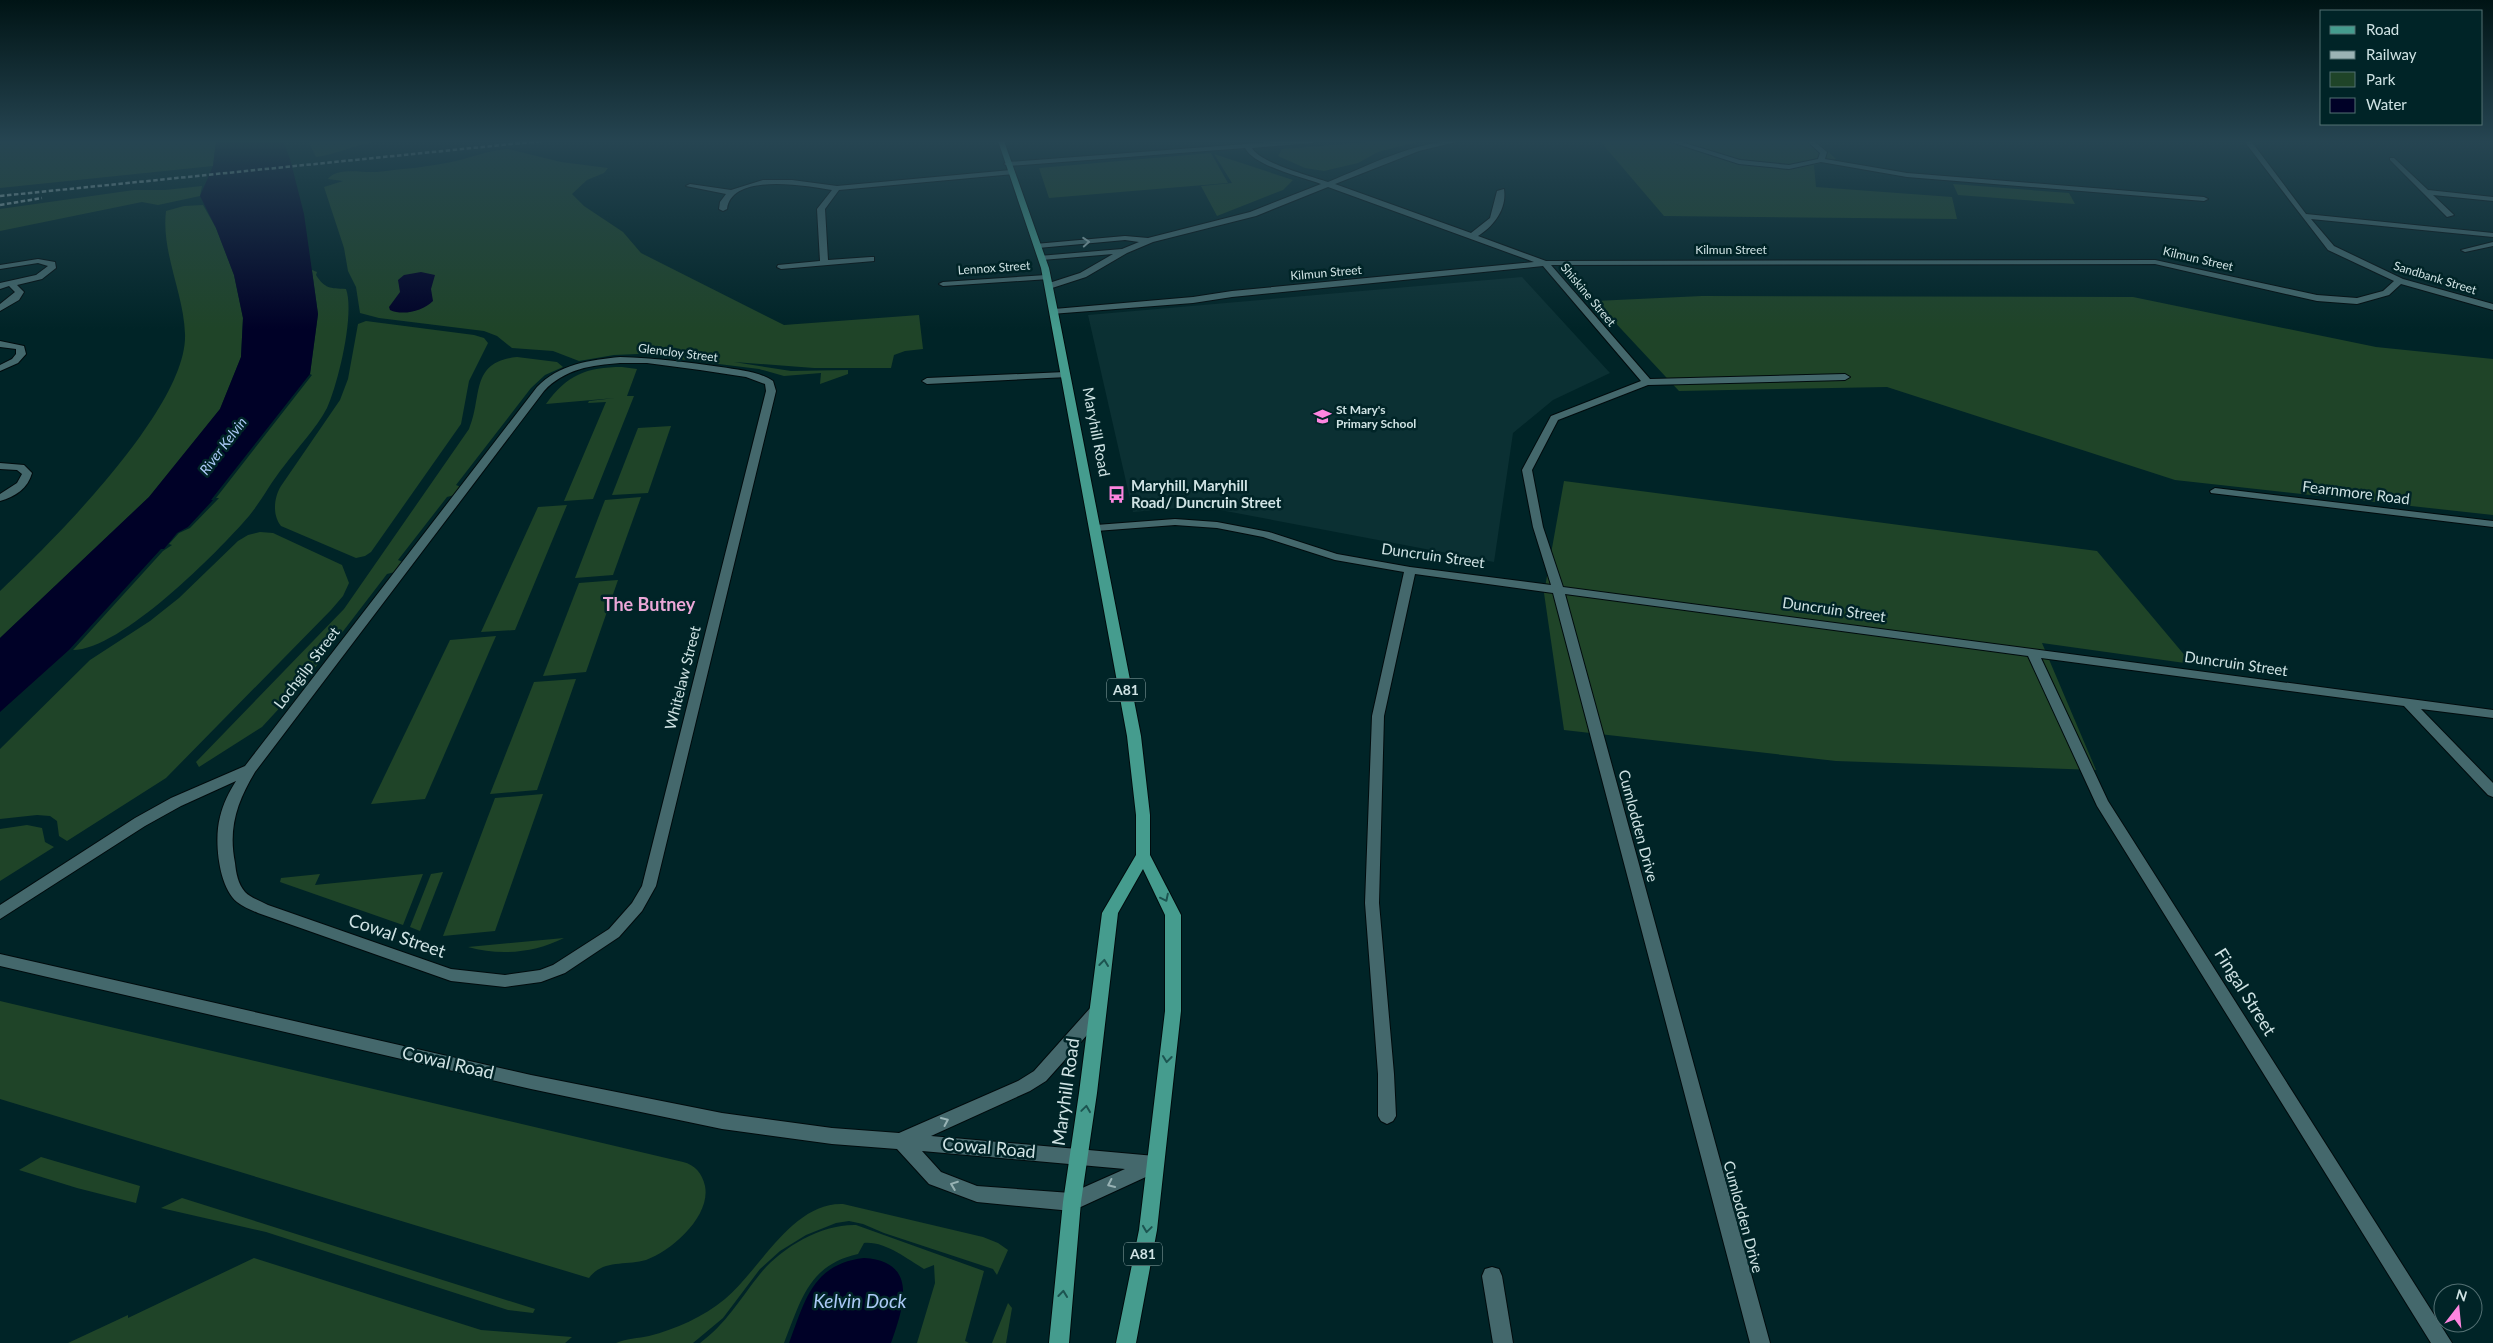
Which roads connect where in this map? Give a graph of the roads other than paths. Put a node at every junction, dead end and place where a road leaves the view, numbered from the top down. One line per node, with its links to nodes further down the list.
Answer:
1 (726, 204): 9 (street)
2 (825, 204): 21 (street)
3 (1023, 204): 16 (main road, Maryhill Road / A81)
4 (1279, 204): 14 (street)
5 (1381, 204): 13 (street, Shiskine Street)
6 (1499, 204): 13 (street)
7 (2295, 204): 11 (street, Sandbank Street)
8 (2439, 204): 10 (street)
9 (723, 209)
10 (2450, 215)
11 (2304, 216): 12 (street); 26 (street, Sandbank Street)
12 (2493, 235)
13 (1472, 236): 22 (street, Shiskine Street)
14 (1150, 240): 16 (street, one-way to 14); 18 (street)
15 (2493, 244): 17 (street)
16 (1038, 246): 20 (main road, Maryhill Road / A81)
17 (2465, 250)
18 (1124, 251): 20 (street); 30 (street)
19 (871, 258): 21 (street)
20 (1042, 258): 25 (main road, Maryhill Road / A81)
21 (824, 263): 24 (street)
22 (1545, 264): 26 (street, Kilmun Street); 33 (street, Kilmun Street); 40 (street, Shiskine Street)
23 (0, 267): 28 (street)
24 (781, 267)
25 (1046, 277): 27 (street, Lennox Street); 30 (main road, Maryhill Road / A81)
26 (2400, 281): 31 (street, Sandbank Street)
27 (943, 284)
28 (12, 285): 29 (street); 32 (street)
29 (0, 286)
30 (1049, 286): 33 (main road, Maryhill Road / A81)
31 (2493, 307)
32 (0, 308)
33 (1054, 312): 37 (main road, Maryhill Road / A81)
34 (0, 344): 36 (street)
35 (574, 367): 41 (street, Glencloy Street); 52 (street, Lochgilp Street)
36 (0, 368)
37 (1065, 375): 39 (street); 46 (main road, Maryhill Road / A81)
38 (1845, 377): 40 (street, Cumlodden Drive)
39 (927, 381)
40 (1647, 382): 48 (street, Cumlodden Drive)
41 (771, 391): 55 (street, Whitelaw Street)
42 (0, 466): 44 (street)
43 (2215, 491): 45 (street, Fearnmore Road)
44 (0, 498)
45 (2493, 524)
46 (1096, 528): 47 (street, Duncruin Street); 54 (main road, Maryhill Road / A81)
47 (1410, 570): 48 (street, Duncruin Street); 59 (street)
48 (1558, 590): 49 (street, Duncruin Street); 68 (street, Cumlodden Drive)
49 (2033, 653): 50 (street, Duncruin Street); 69 (street, Fingal Street)
50 (2408, 703): 51 (street, Duncruin Street); 53 (street)
51 (2493, 714)
52 (250, 769): 55 (street, Cowal Street); 56 (street, Lochgilp Street)
53 (2493, 792)
54 (1143, 854): 58 (main road, Maryhill Road / A81, one-way to 54); 62 (main road, Maryhill Road / A81, one-way to 62)
55 (649, 886)
56 (0, 913)
57 (0, 960): 60 (street, Cowal Road)
58 (1098, 1011): 60 (street, Cowal Road, one-way to 58); 61 (main road, Maryhill Road / A81, one-way to 58)
59 (1386, 1116)
60 (901, 1141): 61 (street, Cowal Road); 63 (street, Cowal Road, one-way to 60)
61 (1079, 1158): 62 (street, Cowal Road); 63 (main road, Maryhill Road / A81)
62 (1155, 1164): 63 (street, Cowal Road, one-way to 63); 66 (main road, Maryhill Road / A81, one-way to 66)
63 (1072, 1202): 65 (main road, Maryhill Road / A81, one-way to 63)
64 (1492, 1276): 67 (street)
65 (1059, 1343)
66 (1126, 1343)
67 (1503, 1343)
68 (1760, 1343)
69 (2442, 1343)

